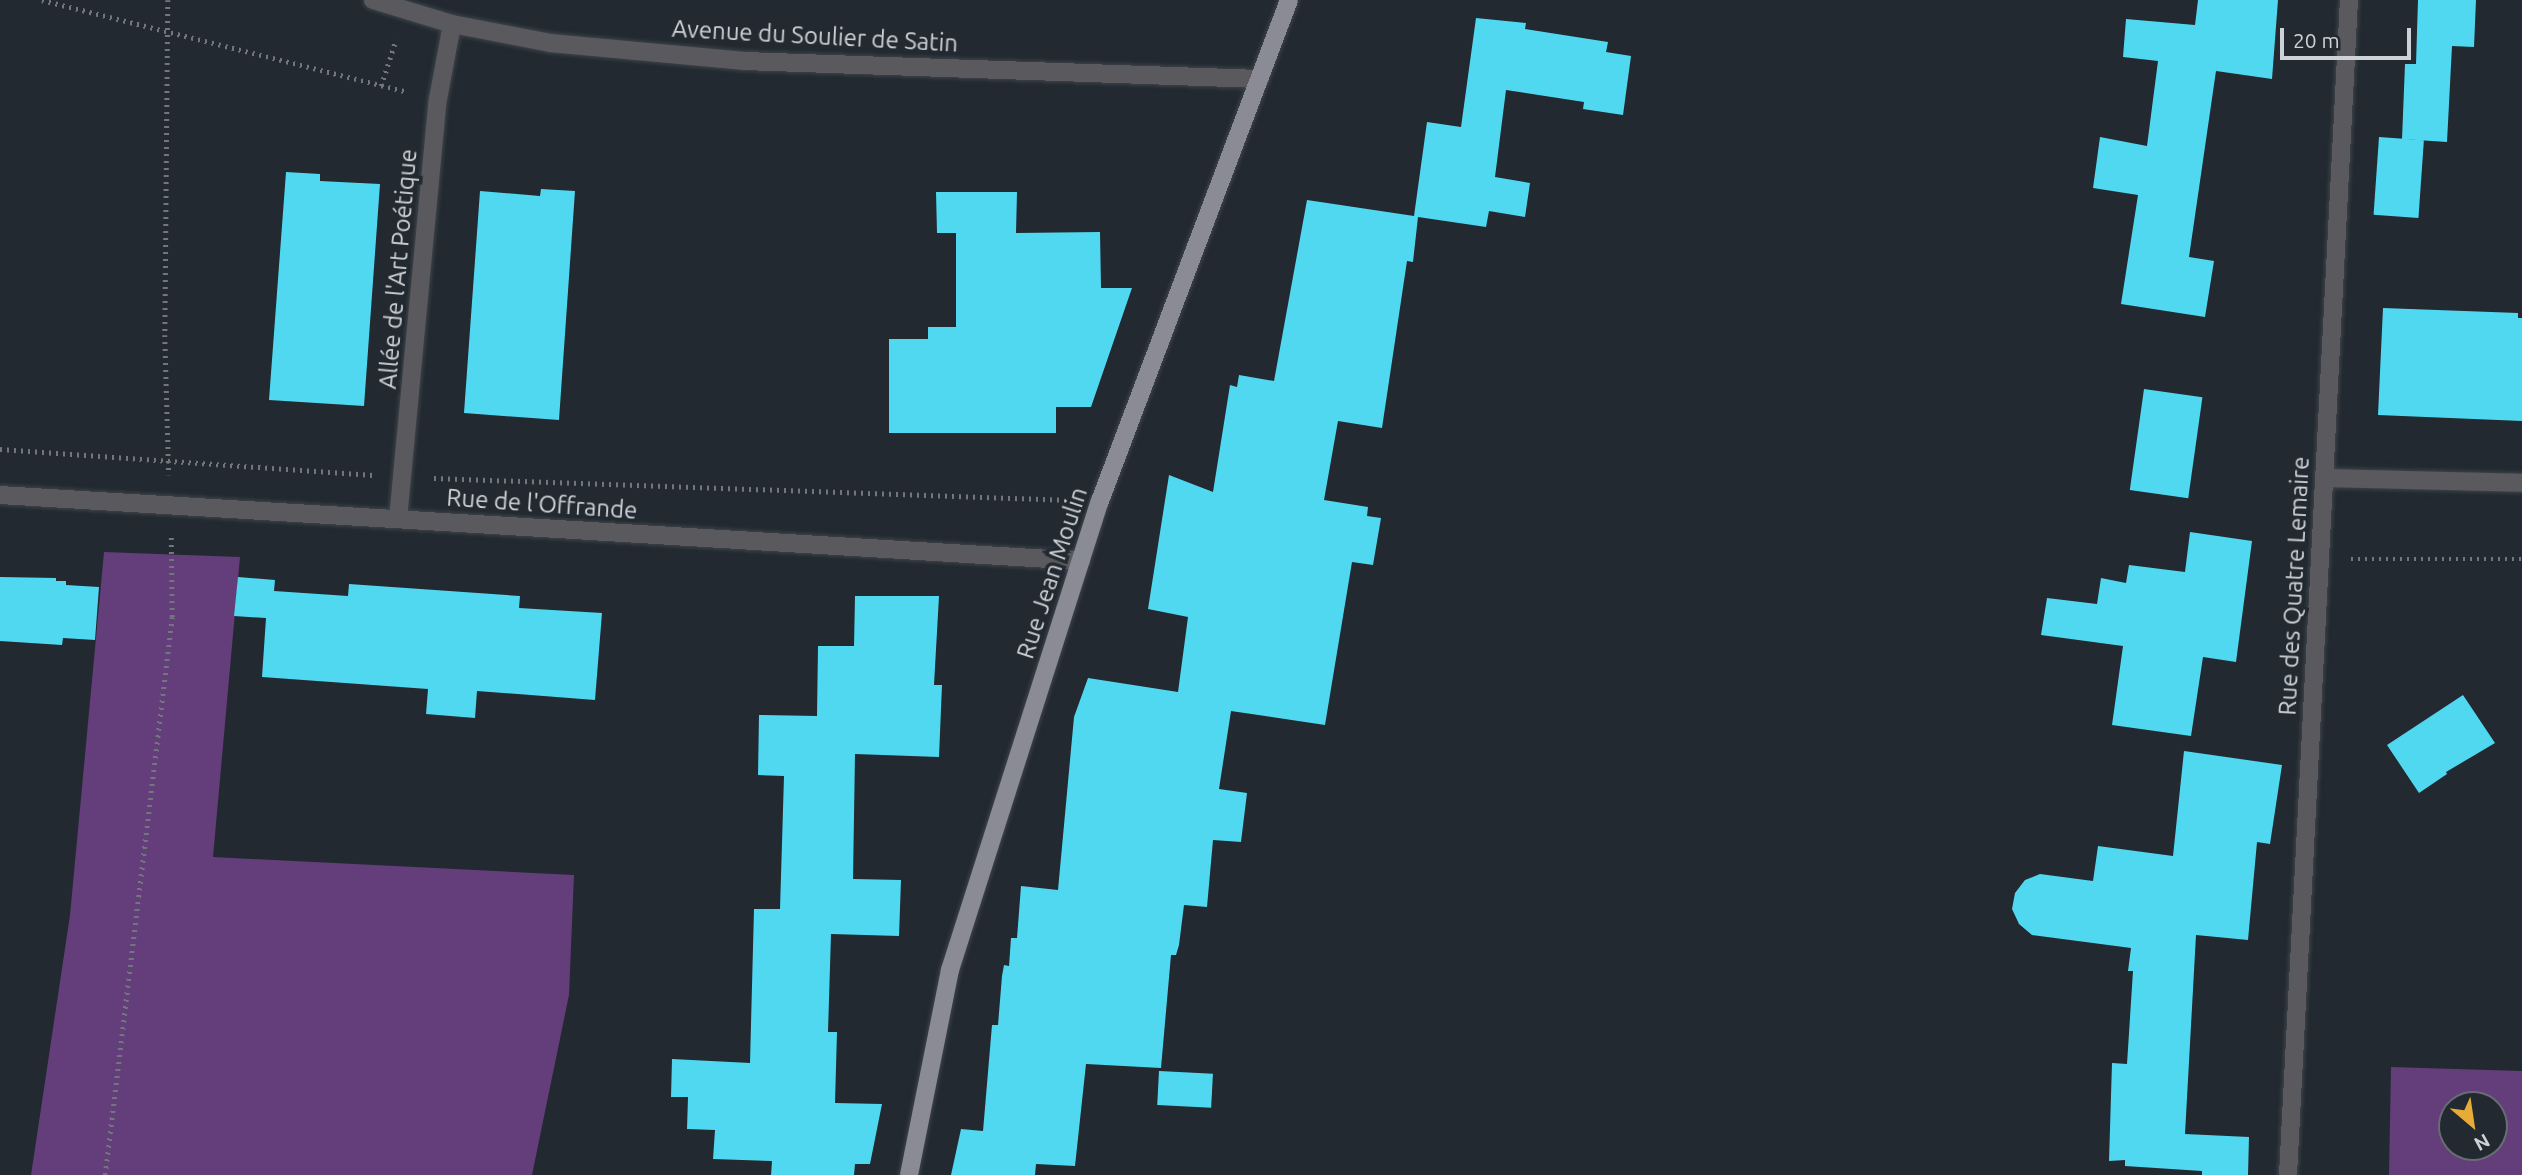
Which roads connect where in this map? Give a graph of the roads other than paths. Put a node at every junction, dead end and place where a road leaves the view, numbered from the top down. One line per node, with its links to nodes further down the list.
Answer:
1 (373, 0): 4 (street, Avenue du Soulier de Satin)
2 (1289, 0): 5 (main road, Rue Jean Moulin)
3 (2349, 0): 6 (street, Rue des Quatre Lemaire)
4 (452, 24): 5 (street, Avenue du Soulier de Satin); 9 (street, Allée de l'Art Poétique)
5 (1260, 79): 10 (main road, Rue Jean Moulin)
6 (2324, 478): 7 (street); 12 (street, Rue des Quatre Lemaire)
7 (2522, 483)
8 (0, 495): 9 (street, Rue de l'Offrande)
9 (398, 519): 10 (street, Rue de l'Offrande)
10 (1082, 561): 11 (main road, Rue Jean Moulin)
11 (909, 1175)
12 (2288, 1175)

